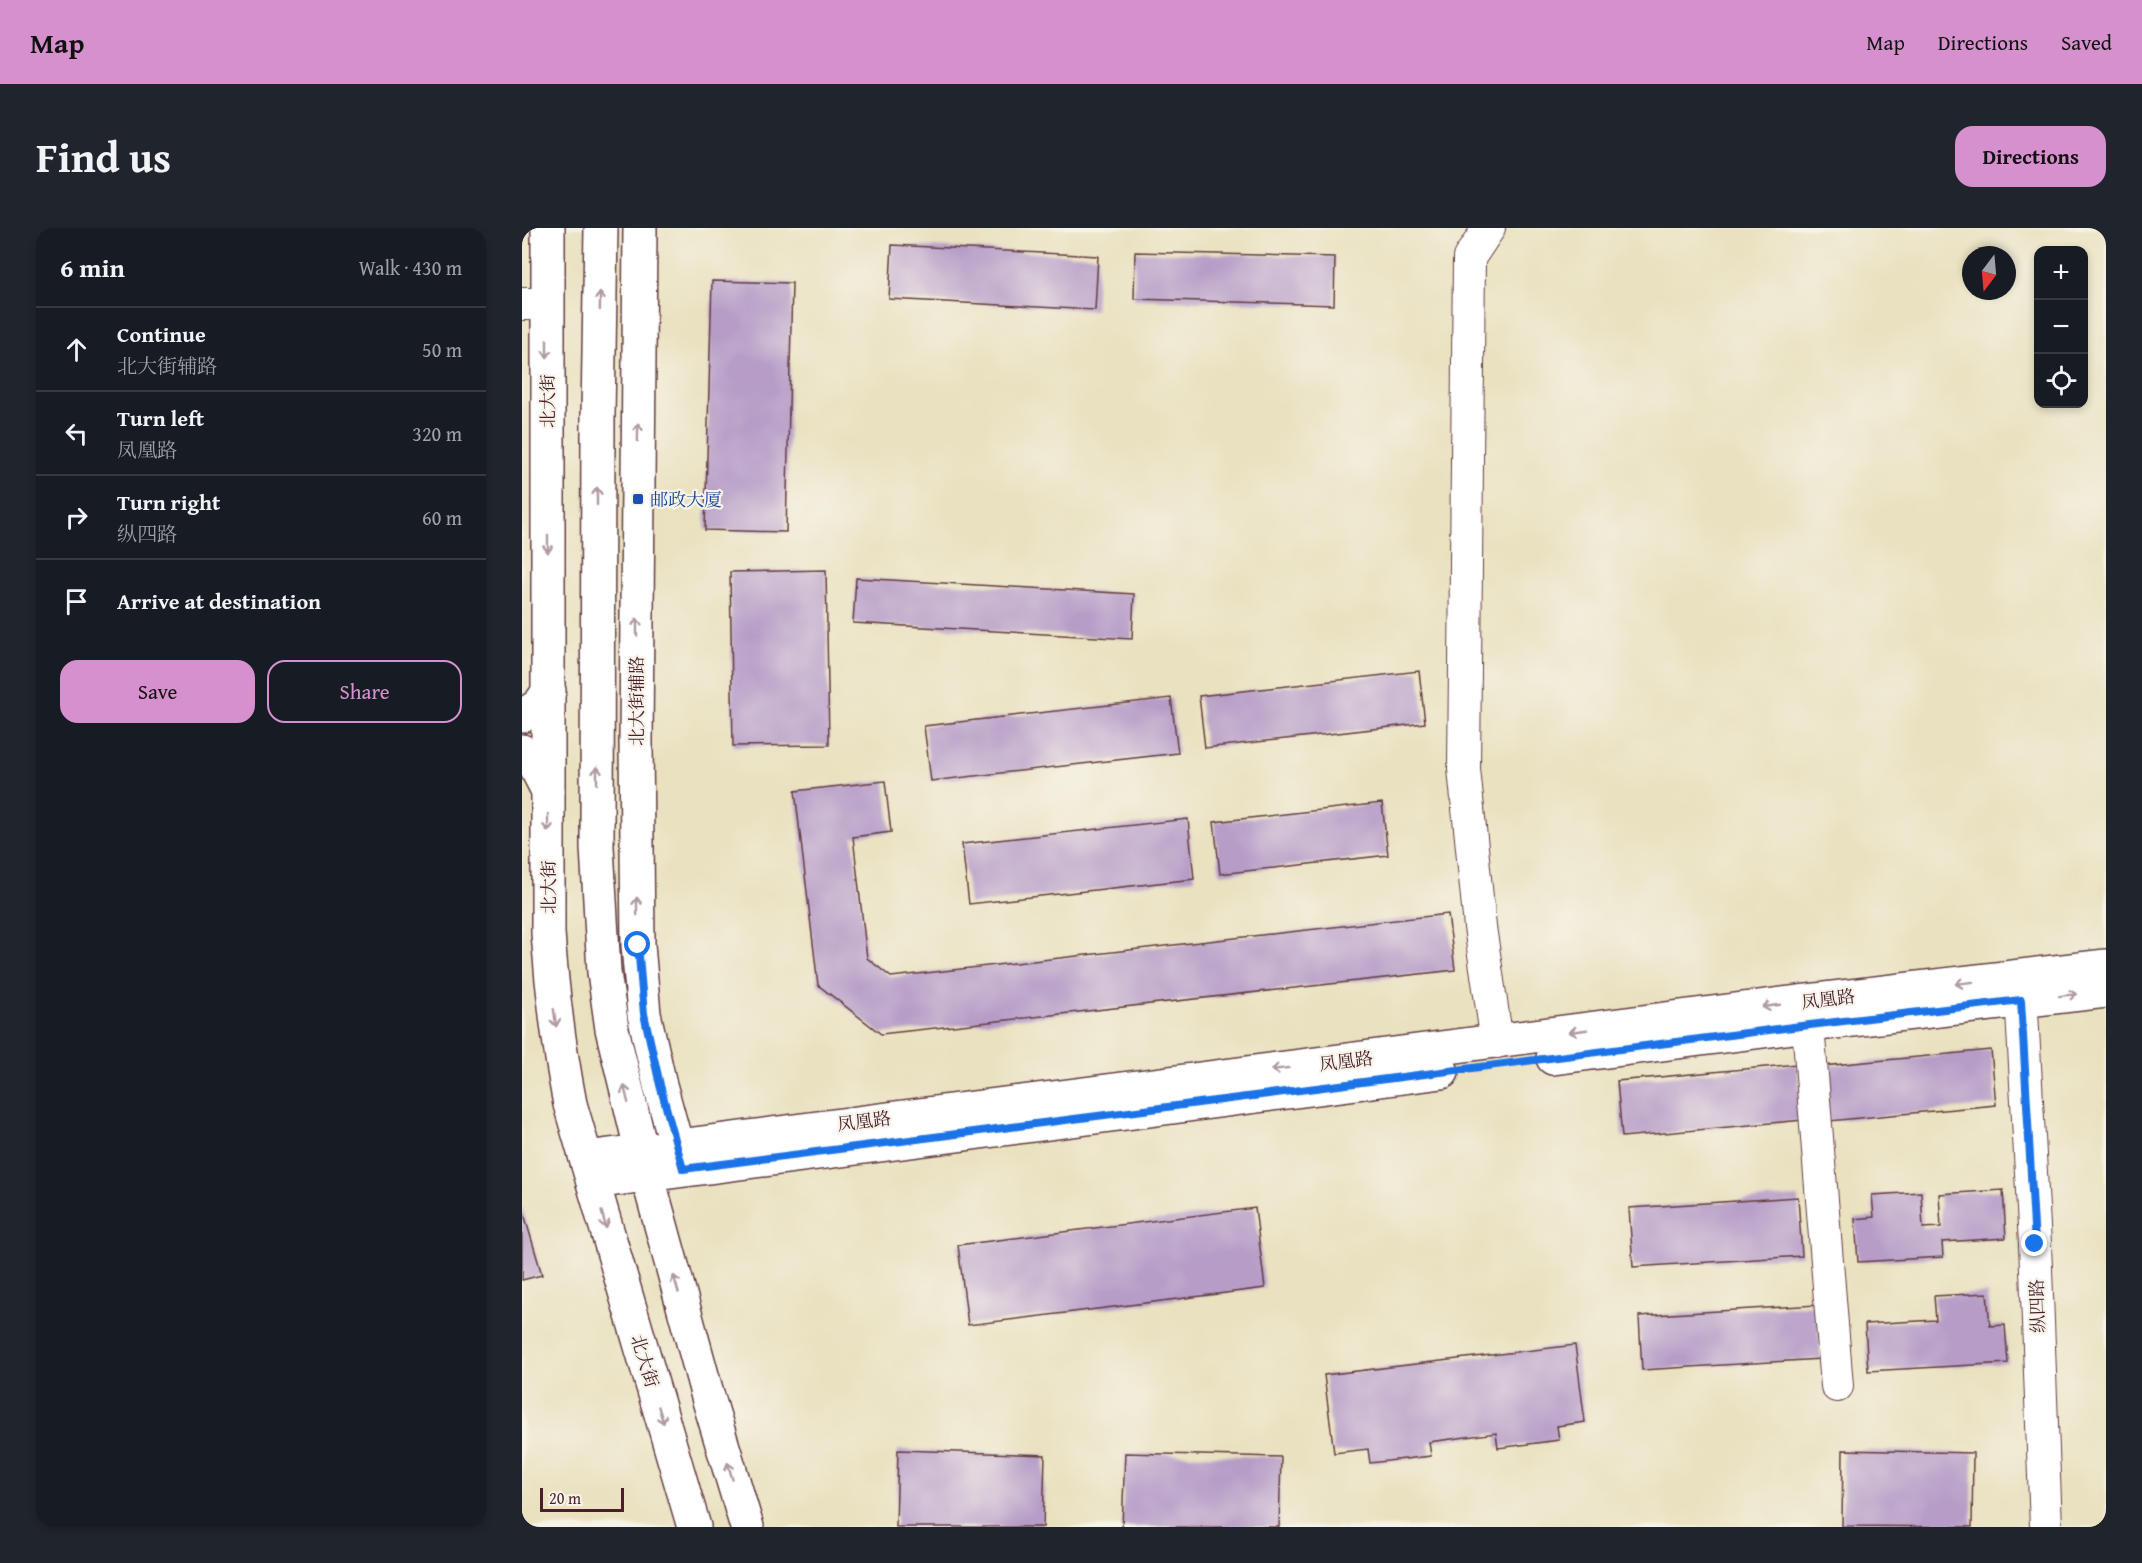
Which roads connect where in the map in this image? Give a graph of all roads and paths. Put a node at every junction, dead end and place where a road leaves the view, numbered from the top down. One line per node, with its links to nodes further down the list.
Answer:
1 (548, 228): 5 (street, 北大街)
2 (601, 228): 16 (street, one-way to 2)
3 (640, 228): 15 (street, 北大街辅路, one-way to 3)
4 (1489, 228): 14 (street)
5 (534, 304): 6 (street, 北大街, one-way to 6)
6 (549, 691): 7 (street); 9 (street, 北大街)
7 (522, 716)
8 (522, 751): 9 (street)
9 (548, 791): 17 (street, 北大街, one-way to 17)
10 (2106, 966): 11 (street, 凤凰路)
11 (2014, 989): 12 (street, 凤凰路, one-way to 12); 13 (street, 凤凰路); 21 (street, 纵四路); 22 (street, 纵四路)
12 (2106, 991)
13 (1807, 1013): 14 (street, 凤凰路, one-way to 14); 15 (street, 凤凰路); 18 (street)
14 (1497, 1042): 15 (street, 凤凰路, one-way to 15)
15 (680, 1157): 16 (street, 凤凰路)
16 (644, 1162): 17 (street, 凤凰路); 20 (street, one-way to 16)
17 (590, 1170): 19 (street, 北大街, one-way to 19)
18 (1837, 1386)
19 (694, 1527)
20 (747, 1527)
21 (2031, 1527)
22 (2046, 1527)

